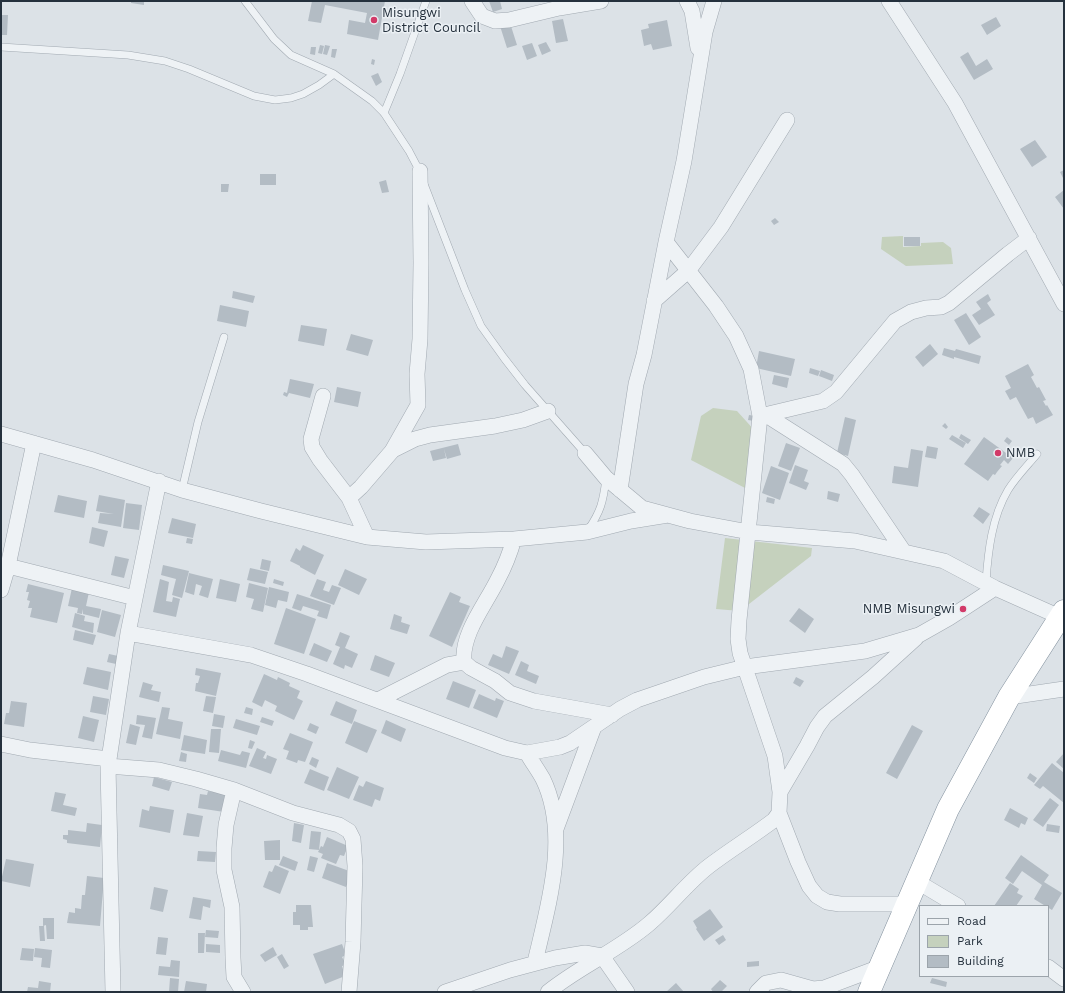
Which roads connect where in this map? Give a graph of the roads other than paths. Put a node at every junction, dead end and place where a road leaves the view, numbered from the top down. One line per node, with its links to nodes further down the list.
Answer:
1 (245, 1): 10 (lane)
2 (426, 1): 11 (lane)
3 (472, 1): 4 (street)
4 (601, 1)
5 (687, 1): 9 (street)
6 (714, 1): 9 (street)
7 (890, 1): 14 (street)
8 (1, 47): 10 (lane)
9 (701, 61): 15 (street)
10 (334, 74): 11 (lane)
11 (384, 113): 13 (lane)
12 (787, 120): 16 (street)
13 (420, 172): 21 (lane); 25 (street)
14 (1030, 238): 18 (street); 22 (street)
15 (666, 242): 16 (street); 17 (street)
16 (688, 271): 17 (street); 22 (street)
17 (654, 301): 31 (street)
18 (1064, 304)
19 (224, 337): 30 (lane)
20 (323, 396): 32 (street)
21 (548, 411): 25 (street); 26 (lane)
22 (763, 415): 35 (street); 38 (street)
23 (1, 434): 24 (street)
24 (34, 443): 29 (street); 39 (street)
25 (392, 450): 32 (street)
26 (585, 453): 28 (street)
27 (1038, 454): 40 (lane)
28 (606, 478): 31 (street); 34 (lane)
29 (159, 481): 30 (street); 42 (street)
30 (182, 490): 36 (street)
31 (620, 490): 33 (street)
32 (349, 498): 36 (street)
33 (668, 515): 34 (street); 35 (street)
34 (587, 532): 37 (street)
35 (749, 532): 38 (street); 47 (street)
36 (368, 537): 37 (street)
37 (514, 539): 46 (street)
38 (904, 552): 40 (street)
39 (8, 566): 41 (street); 42 (street)
40 (990, 585): 43 (street); 45 (street)
41 (1, 590)
42 (135, 598): 44 (street)
43 (1062, 614): 49 (highway)
44 (128, 633): 50 (street); 55 (street)
45 (919, 635): 47 (street); 57 (street)
46 (464, 662): 50 (street); 51 (street)
47 (745, 667): 51 (street); 57 (street)
48 (1064, 689): 49 (street)
49 (1009, 697): 60 (highway)
50 (378, 700): 54 (street)
51 (612, 715): 52 (street)
52 (594, 727): 54 (street); 59 (street)
53 (1, 744): 55 (street)
54 (527, 753): 59 (street)
55 (108, 762): 56 (street); 68 (street)
56 (234, 790): 69 (street); 70 (street)
57 (780, 792): 58 (street)
58 (779, 813): 61 (street); 63 (street)
59 (555, 830): 64 (street)
60 (916, 881): 61 (highway); 62 (street)
61 (907, 904): 65 (highway)
62 (956, 905)
63 (602, 956): 64 (street); 72 (street); 73 (street)
64 (535, 962): 71 (street)
65 (880, 967): 74 (street); 75 (highway)
66 (1049, 968): 67 (street)
67 (1064, 979)
68 (113, 992)
69 (243, 992)
70 (349, 992)
71 (445, 992)
72 (548, 992)
73 (627, 992)
74 (757, 992)
75 (870, 992)

